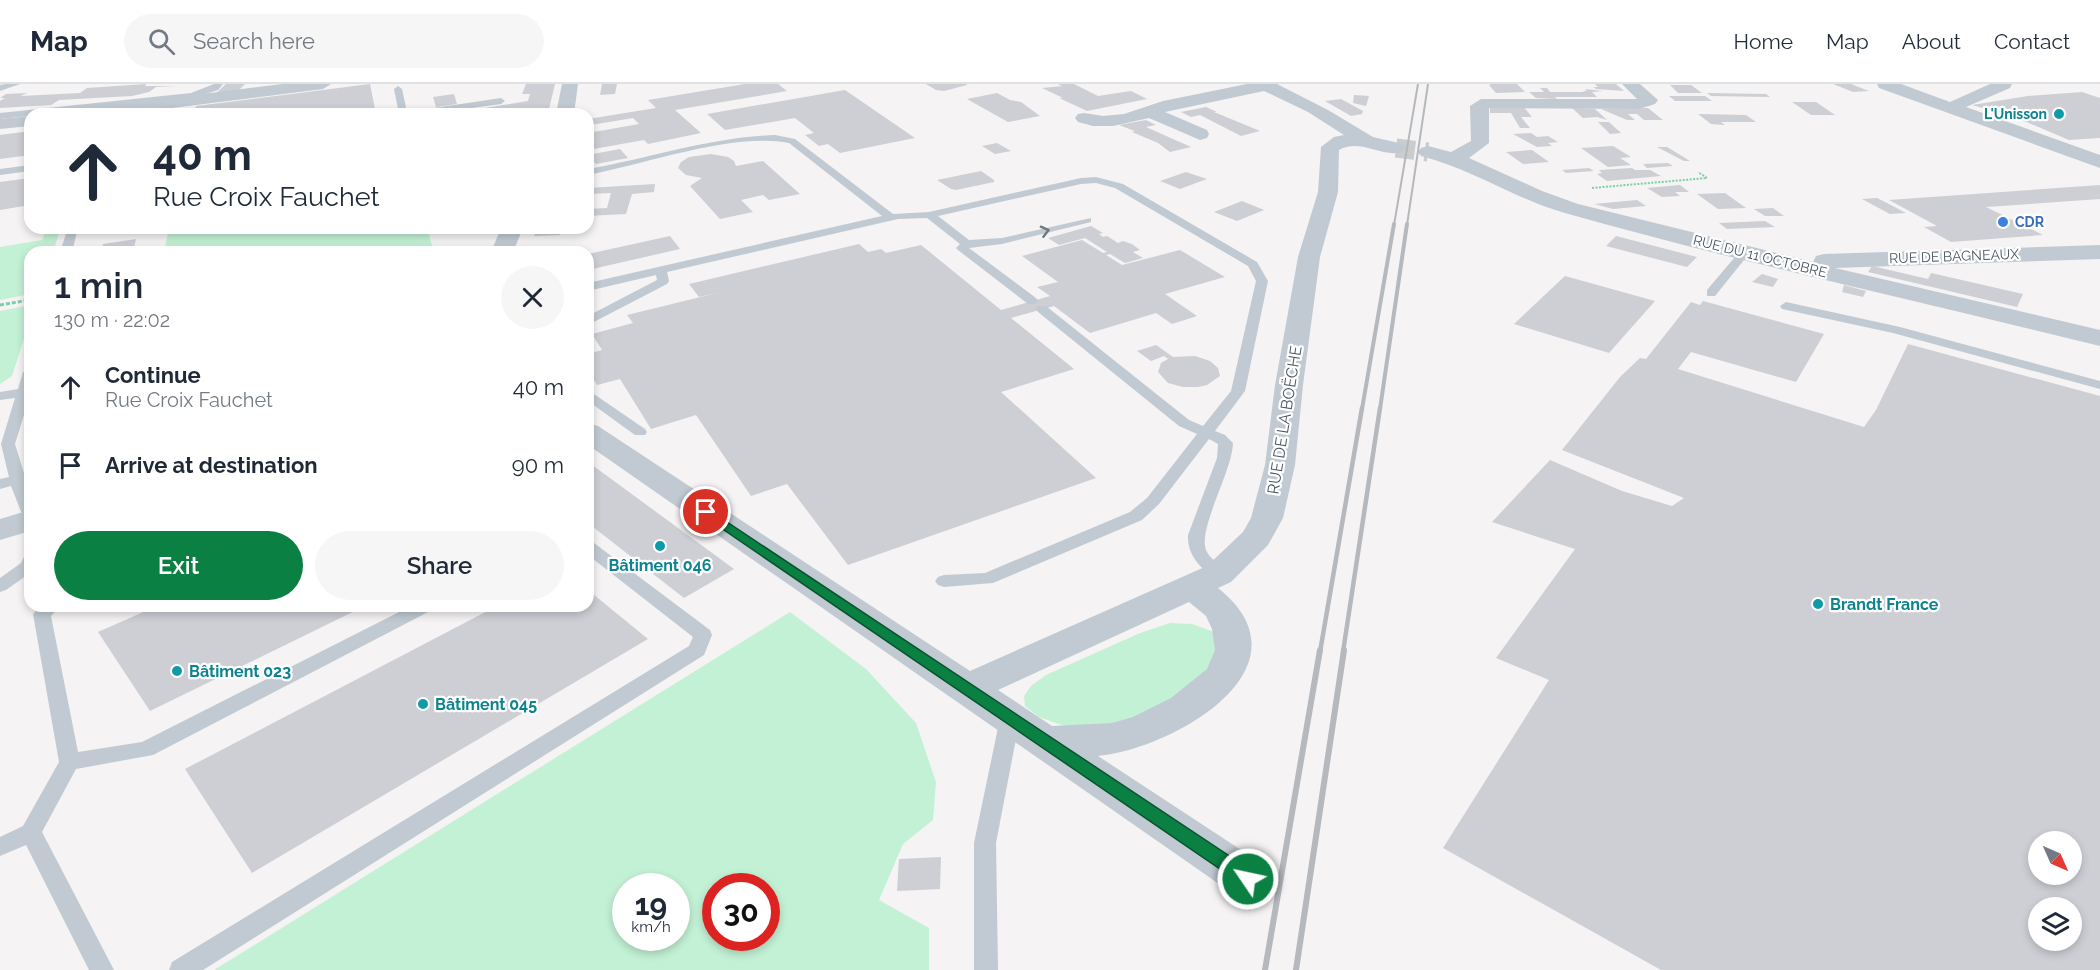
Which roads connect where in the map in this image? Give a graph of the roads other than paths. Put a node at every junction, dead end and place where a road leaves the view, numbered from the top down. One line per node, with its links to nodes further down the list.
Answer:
1 (16, 84): 9 (lane)
2 (219, 84): 13 (lane)
3 (324, 84): 14 (street)
4 (570, 84): 17 (street)
5 (1630, 84): 28 (street)
6 (1885, 84): 12 (street)
7 (1266, 85): 18 (street); 25 (street)
8 (1996, 85): 12 (street)
9 (0, 88)
10 (398, 89): 15 (lane)
11 (501, 101): 16 (lane)
12 (1952, 107): 29 (street)
13 (83, 108)
14 (130, 108)
15 (402, 108)
16 (452, 108)
17 (566, 108)
18 (1151, 112): 21 (street); 24 (street)
19 (24, 114): 20 (lane)
20 (0, 116)
21 (1084, 118)
22 (24, 122): 23 (street)
23 (0, 124)
24 (1200, 134)
25 (1358, 139): 26 (street); 60 (street, RUE DE LA BOËCHE)
26 (1396, 148)
27 (1428, 152): 28 (street, RUE DU 11 OCTOBRE)
28 (1455, 158): 38 (street, RUE DU 11 OCTOBRE)
29 (2100, 162)
30 (24, 169): 32 (lane)
31 (594, 171): 34 (lane)
32 (0, 172)
33 (929, 214): 34 (lane); 36 (lane); 51 (lane)
34 (891, 218): 40 (lane)
35 (1087, 220): 36 (lane, one-way to 35)
36 (967, 244): 51 (lane)
37 (2100, 252): 39 (street, RUE DE BAGNEAUX)
38 (1744, 253): 39 (street, RUE DU 11 OCTOBRE); 42 (lane)
39 (1809, 268): 45 (street, RUE DU 11 OCTOBRE)
40 (660, 269): 41 (lane); 44 (lane)
41 (594, 286)
42 (1711, 293)
43 (1786, 306): 46 (lane)
44 (594, 318)
45 (2100, 338)
46 (2100, 385)
47 (24, 392): 48 (lane); 53 (lane)
48 (0, 396)
49 (594, 398): 50 (lane)
50 (640, 432)
51 (1208, 433): 59 (lane); 60 (lane)
52 (594, 436): 64 (street)
53 (21, 471): 54 (lane)
54 (0, 484)
55 (24, 522): 56 (street)
56 (0, 530)
57 (594, 552): 71 (lane)
58 (24, 568): 61 (lane)
59 (944, 581)
60 (1207, 581): 64 (street, RUE DE LA BOËCHE); 65 (street)
61 (0, 586)
62 (44, 612): 66 (lane)
63 (414, 612): 66 (lane)
64 (968, 688): 65 (street)
65 (1027, 730): 69 (street); 72 (lane)
66 (69, 762): 67 (lane)
67 (32, 832): 68 (lane); 70 (lane)
68 (0, 847)
69 (1248, 879)
70 (102, 970)
71 (181, 970)
72 (986, 970)

